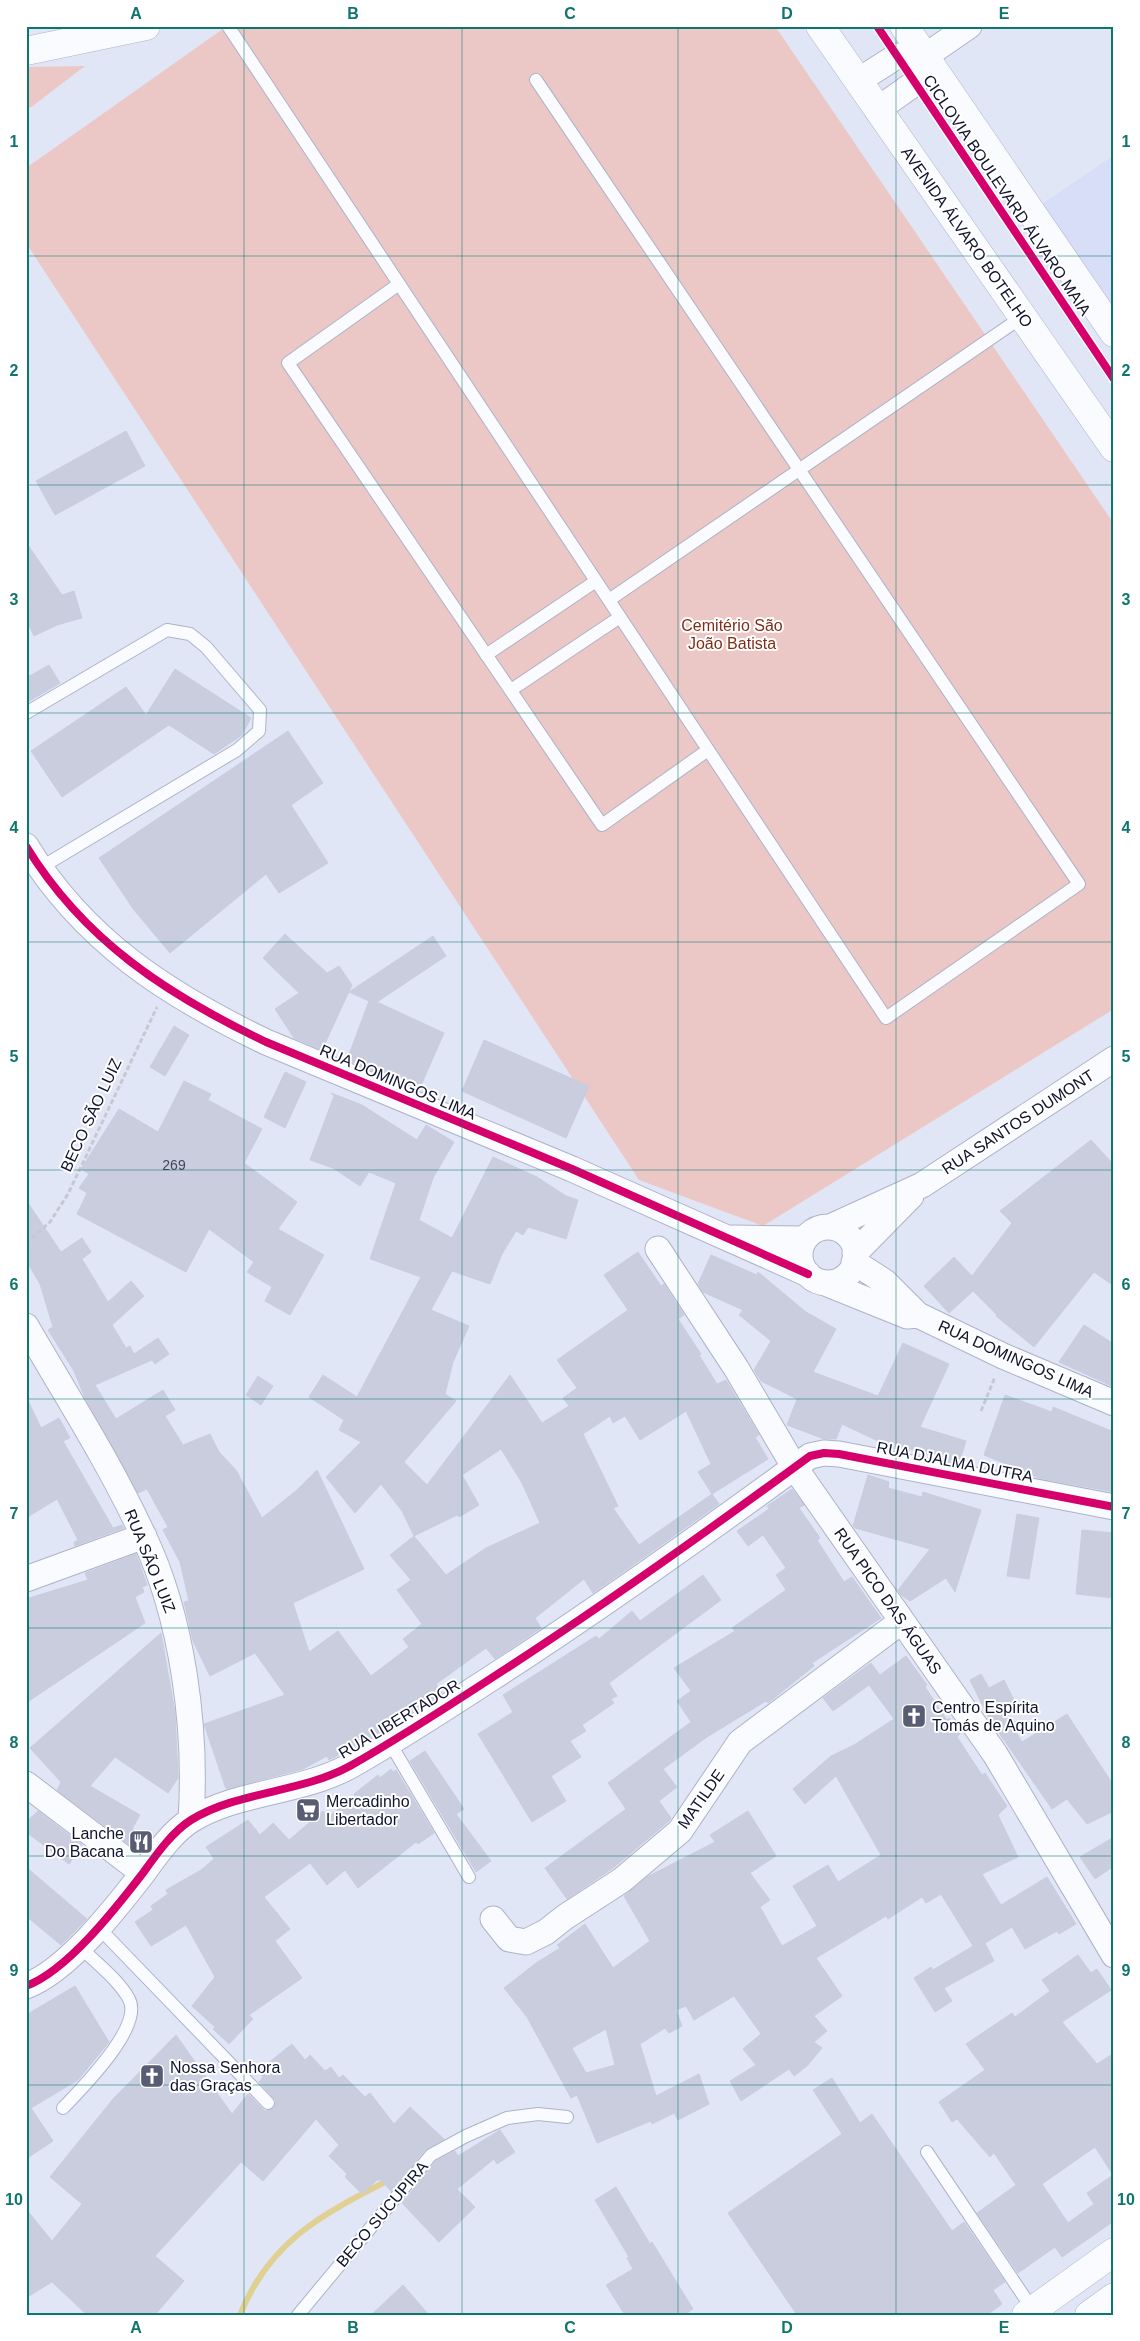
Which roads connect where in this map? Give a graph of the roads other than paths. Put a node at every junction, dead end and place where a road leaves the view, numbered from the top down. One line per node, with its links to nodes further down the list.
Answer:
1 (228, 26): 11 (lane)
2 (820, 26): 9 (main road, AVENIDA ÁLVARO BOTELHO)
3 (904, 26): 7 (main road)
4 (970, 26): 7 (street)
5 (139, 28): 6 (main road)
6 (26, 51)
7 (924, 57): 9 (street); 10 (street); 13 (main road)
8 (536, 80): 15 (lane)
9 (858, 81): 10 (main road, AVENIDA ÁLVARO BOTELHO)
10 (877, 110): 12 (main road, AVENIDA ÁLVARO BOTELHO)
11 (399, 284): 16 (lane); 19 (lane)
12 (1022, 317): 14 (main road, AVENIDA ÁLVARO BOTELHO); 15 (lane)
13 (1114, 333)
14 (1112, 443)
15 (799, 470): 17 (lane); 22 (lane)
16 (596, 581): 17 (lane); 19 (lane)
17 (609, 600): 18 (lane)
18 (620, 617): 20 (lane); 22 (lane)
19 (486, 655): 20 (lane)
20 (511, 690): 22 (lane)
21 (26, 712): 24 (lane)
22 (708, 750)
23 (26, 846): 24 (street, RUA DOMINGOS LIMA)
24 (40, 868): 28 (street, RUA DOMINGOS LIMA)
25 (1114, 1059): 26 (street, RUA SANTOS DUMONT)
26 (922, 1185): 27 (street, RUA SANTOS DUMONT); 31 (street, RUA SANTOS DUMONT)
27 (830, 1227): 29 (street); 31 (street)
28 (721, 1237): 29 (street, RUA DOMINGOS LIMA); 32 (street, RUA DOMINGOS LIMA)
29 (805, 1238): 32 (street)
30 (658, 1249): 36 (street, RUA PICO DAS ÁGUAS)
31 (855, 1257): 32 (street); 33 (street, RUA DOMINGOS LIMA)
32 (817, 1278): 33 (street, RUA DOMINGOS LIMA)
33 (918, 1315): 35 (street, RUA DOMINGOS LIMA)
34 (26, 1326): 38 (street, RUA SÃO LUIZ)
35 (1114, 1403)
36 (795, 1468): 37 (street, RUA DJALMA DUTRA); 40 (street, RUA PICO DAS ÁGUAS); 41 (street, RUA LIBERTADOR)
37 (1114, 1507)
38 (144, 1536): 39 (street); 43 (street, RUA SÃO LUIZ)
39 (26, 1579)
40 (902, 1621): 46 (street, MATILDE); 49 (street, RUA PICO DAS ÁGUAS)
41 (390, 1742): 43 (street, RUA LIBERTADOR); 45 (lane)
42 (26, 1784): 44 (street)
43 (191, 1820): 44 (street, RUA LIBERTADOR)
44 (143, 1873): 47 (street, RUA LIBERTADOR)
45 (469, 1877)
46 (494, 1919)
47 (98, 1926): 48 (street, RUA LIBERTADOR); 51 (lane)
48 (79, 1946): 50 (street, RUA LIBERTADOR); 52 (lane)
49 (1114, 1955)
50 (28, 1982)
51 (268, 2103)
52 (63, 2108)
53 (567, 2117): 58 (lane, BECO SUCUPIRA)
54 (927, 2152): 57 (lane)
55 (1114, 2252): 57 (main road)
56 (1114, 2298): 59 (main road)
57 (1030, 2312)
58 (298, 2315)
59 (1089, 2315)

